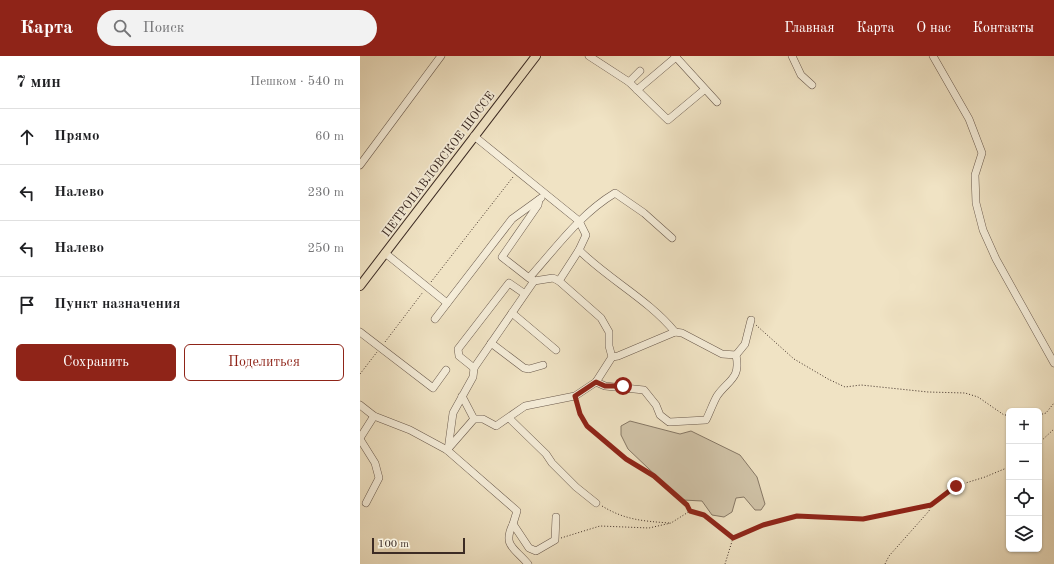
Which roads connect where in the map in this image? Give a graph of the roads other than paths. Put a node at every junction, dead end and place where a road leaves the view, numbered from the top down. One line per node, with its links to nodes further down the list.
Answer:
1 (441, 56): 14 (street)
2 (536, 56): 13 (main road, ПЕТРОПАВЛОВСКОЕ ШОССЕ)
3 (589, 56): 8 (street)
4 (675, 56): 10 (street); 11 (street)
5 (792, 56): 9 (street)
6 (933, 56): 35 (street)
7 (640, 71): 8 (street)
8 (629, 82): 10 (street)
9 (812, 85)
10 (637, 90): 11 (street)
11 (704, 90): 12 (street)
12 (717, 102)
13 (474, 136): 15 (street); 20 (main road, ПЕТРОПАВЛОВСКОЕ ШОССЕ)
14 (360, 165)
15 (545, 194): 16 (street); 17 (street)
16 (539, 200): 21 (street); 25 (street)
17 (579, 222): 18 (street); 19 (street); 21 (street)
18 (672, 238)
19 (579, 250): 22 (street); 30 (street)
20 (385, 253): 23 (main road, ПЕТРОПАВЛОВСКОЕ ШОССЕ); 25 (street)
21 (532, 280): 22 (street); 24 (street)
22 (559, 281): 34 (street)
23 (360, 286)
24 (525, 294): 26 (street); 37 (street)
25 (447, 303): 27 (street)
26 (512, 313): 31 (street); 32 (street)
27 (435, 319)
28 (751, 320): 33 (street)
29 (360, 332): 38 (street)
30 (675, 332): 33 (street); 34 (street)
31 (491, 343): 36 (street); 37 (street)
32 (556, 350)
33 (736, 355): 39 (street)
34 (612, 357): 39 (street)
35 (1054, 362)
36 (543, 365)
37 (474, 368): 40 (street)
38 (446, 370)
39 (596, 382): 43 (street)
40 (462, 396): 44 (street); 46 (street)
41 (360, 405): 42 (street)
42 (374, 416): 45 (street); 46 (street)
43 (509, 418): 44 (street); 47 (street)
44 (474, 419): 46 (street)
45 (360, 438): 48 (street)
46 (448, 450): 50 (street)
47 (596, 502)
48 (366, 503)
49 (556, 517): 50 (street)
50 (513, 524): 51 (street)
51 (528, 564)

